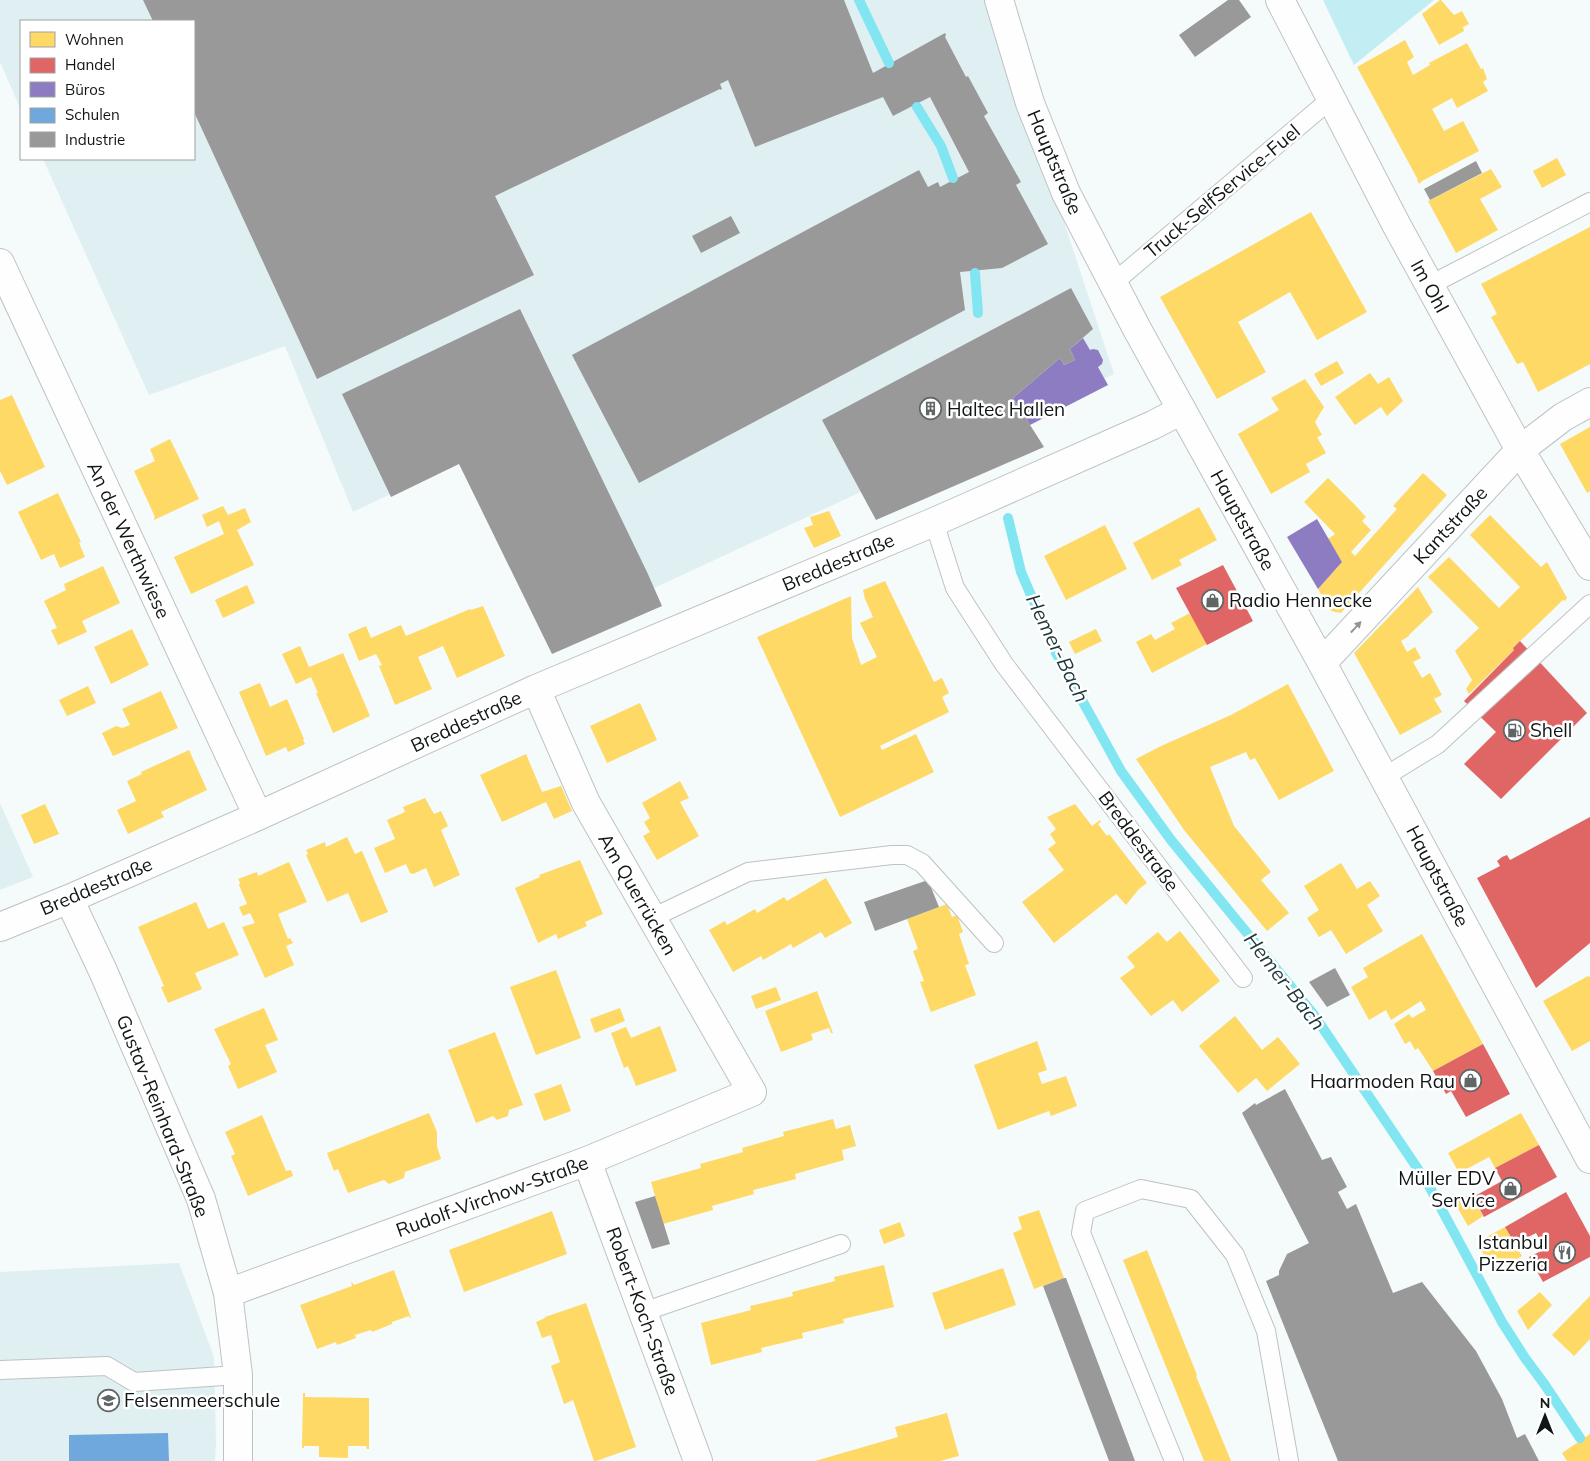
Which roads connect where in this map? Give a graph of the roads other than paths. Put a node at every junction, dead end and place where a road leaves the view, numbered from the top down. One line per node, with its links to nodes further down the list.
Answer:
1 (999, 0): 6 (street, Hauptstraße)
2 (1280, 0): 3 (street, Im Ohl)
3 (1331, 99): 6 (lane, Truck-SelfService-Fuel); 7 (street, Im Ohl)
4 (1590, 202): 7 (lane)
5 (0, 263): 17 (street, An der Werthwiese)
6 (1112, 284): 9 (street, Hauptstraße)
7 (1430, 285): 10 (street, Im Ohl)
8 (1590, 402): 10 (street, Kantstraße)
9 (1182, 410): 11 (street, Breddestraße); 14 (street, Hauptstraße)
10 (1520, 450): 12 (street, Im Ohl); 14 (street, Kantstraße, one-way to 10)
11 (934, 522): 15 (street, Breddestraße); 22 (lane, Breddestraße)
12 (1590, 566)
13 (1590, 604): 16 (lane)
14 (1322, 662): 16 (street, Hauptstraße)
15 (536, 689): 17 (street, Breddestraße); 19 (street, Am Querrücken)
16 (1384, 776): 24 (street, Hauptstraße)
17 (258, 816): 18 (street, Breddestraße)
18 (69, 899): 20 (street, Breddestraße); 27 (street, Gustav-Reinhard-Straße)
19 (652, 918): 21 (lane); 23 (street, Am Querrücken)
20 (0, 927)
21 (994, 943)
22 (1243, 978)
23 (752, 1092): 25 (street, Rudolf-Virchow-Straße)
24 (1590, 1159)
25 (587, 1161): 27 (street, Rudolf-Virchow-Straße); 28 (street, Robert-Koch-Straße)
26 (841, 1244): 28 (lane)
27 (228, 1293): 30 (street, Gustav-Reinhard-Straße)
28 (643, 1312): 32 (street, Robert-Koch-Straße)
29 (0, 1370): 30 (lane)
30 (238, 1375): 31 (street, Gustav-Reinhard-Straße)
31 (238, 1461)
32 (698, 1461)
33 (1174, 1461): 34 (lane)
34 (1289, 1461)

